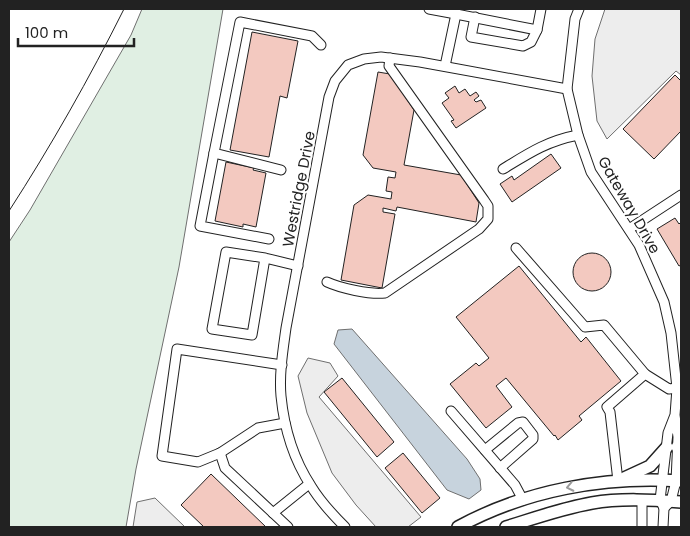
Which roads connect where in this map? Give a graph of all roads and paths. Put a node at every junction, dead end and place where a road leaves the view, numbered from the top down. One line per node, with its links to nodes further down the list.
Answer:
1 (429, 9): 4 (street)
2 (541, 9): 6 (street)
3 (579, 9): 10 (street, Gateway Drive)
4 (456, 14): 5 (street); 9 (street)
5 (475, 17): 6 (street); 6 (street)
6 (537, 30)
7 (321, 45): 12 (street)
8 (390, 58): 9 (street, Westridge Drive); 20 (street, Westridge Drive); 21 (street)
9 (445, 66): 10 (street, Westridge Drive)
10 (567, 89): 11 (street, Gateway Drive)
11 (578, 135): 14 (street); 16 (street, Gateway Drive)
12 (214, 153): 13 (street); 17 (street)
13 (281, 170)
14 (503, 170)
15 (681, 195): 16 (street)
16 (629, 229): 24 (street, Gateway Drive)
17 (268, 239)
18 (516, 248): 23 (street)
19 (265, 258): 19 (street); 20 (street)
20 (298, 266): 22 (street, Westridge Drive)
21 (326, 282)
22 (282, 365): 26 (street, Westridge Drive); 29 (street)
23 (645, 374): 24 (street); 32 (street)
24 (677, 388): 27 (street, Gateway Drive)
25 (451, 411): 28 (street)
26 (285, 423): 29 (street); 34 (street, Westridge Drive)
27 (675, 449): 31 (street, Gateway Drive); 32 (main road); 33 (street, Gateway Drive)
28 (484, 450): 30 (street); 30 (street)
29 (220, 454): 38 (street)
30 (500, 468): 35 (street)
31 (663, 479): 32 (main road); 33 (main road); 37 (street, Gateway Drive)
32 (618, 481): 35 (main road, one-way to 35)
33 (679, 481): 37 (street, Gateway Drive)
34 (310, 484): 38 (street); 40 (street, Westridge Drive)
35 (523, 500): 41 (main road)
36 (642, 500): 37 (main road); 42 (main road); 43 (street)
37 (669, 503): 44 (street)
38 (273, 513): 39 (street)
39 (288, 527)
40 (345, 527)
41 (458, 527)
42 (509, 527)
43 (642, 527)
44 (663, 527)

